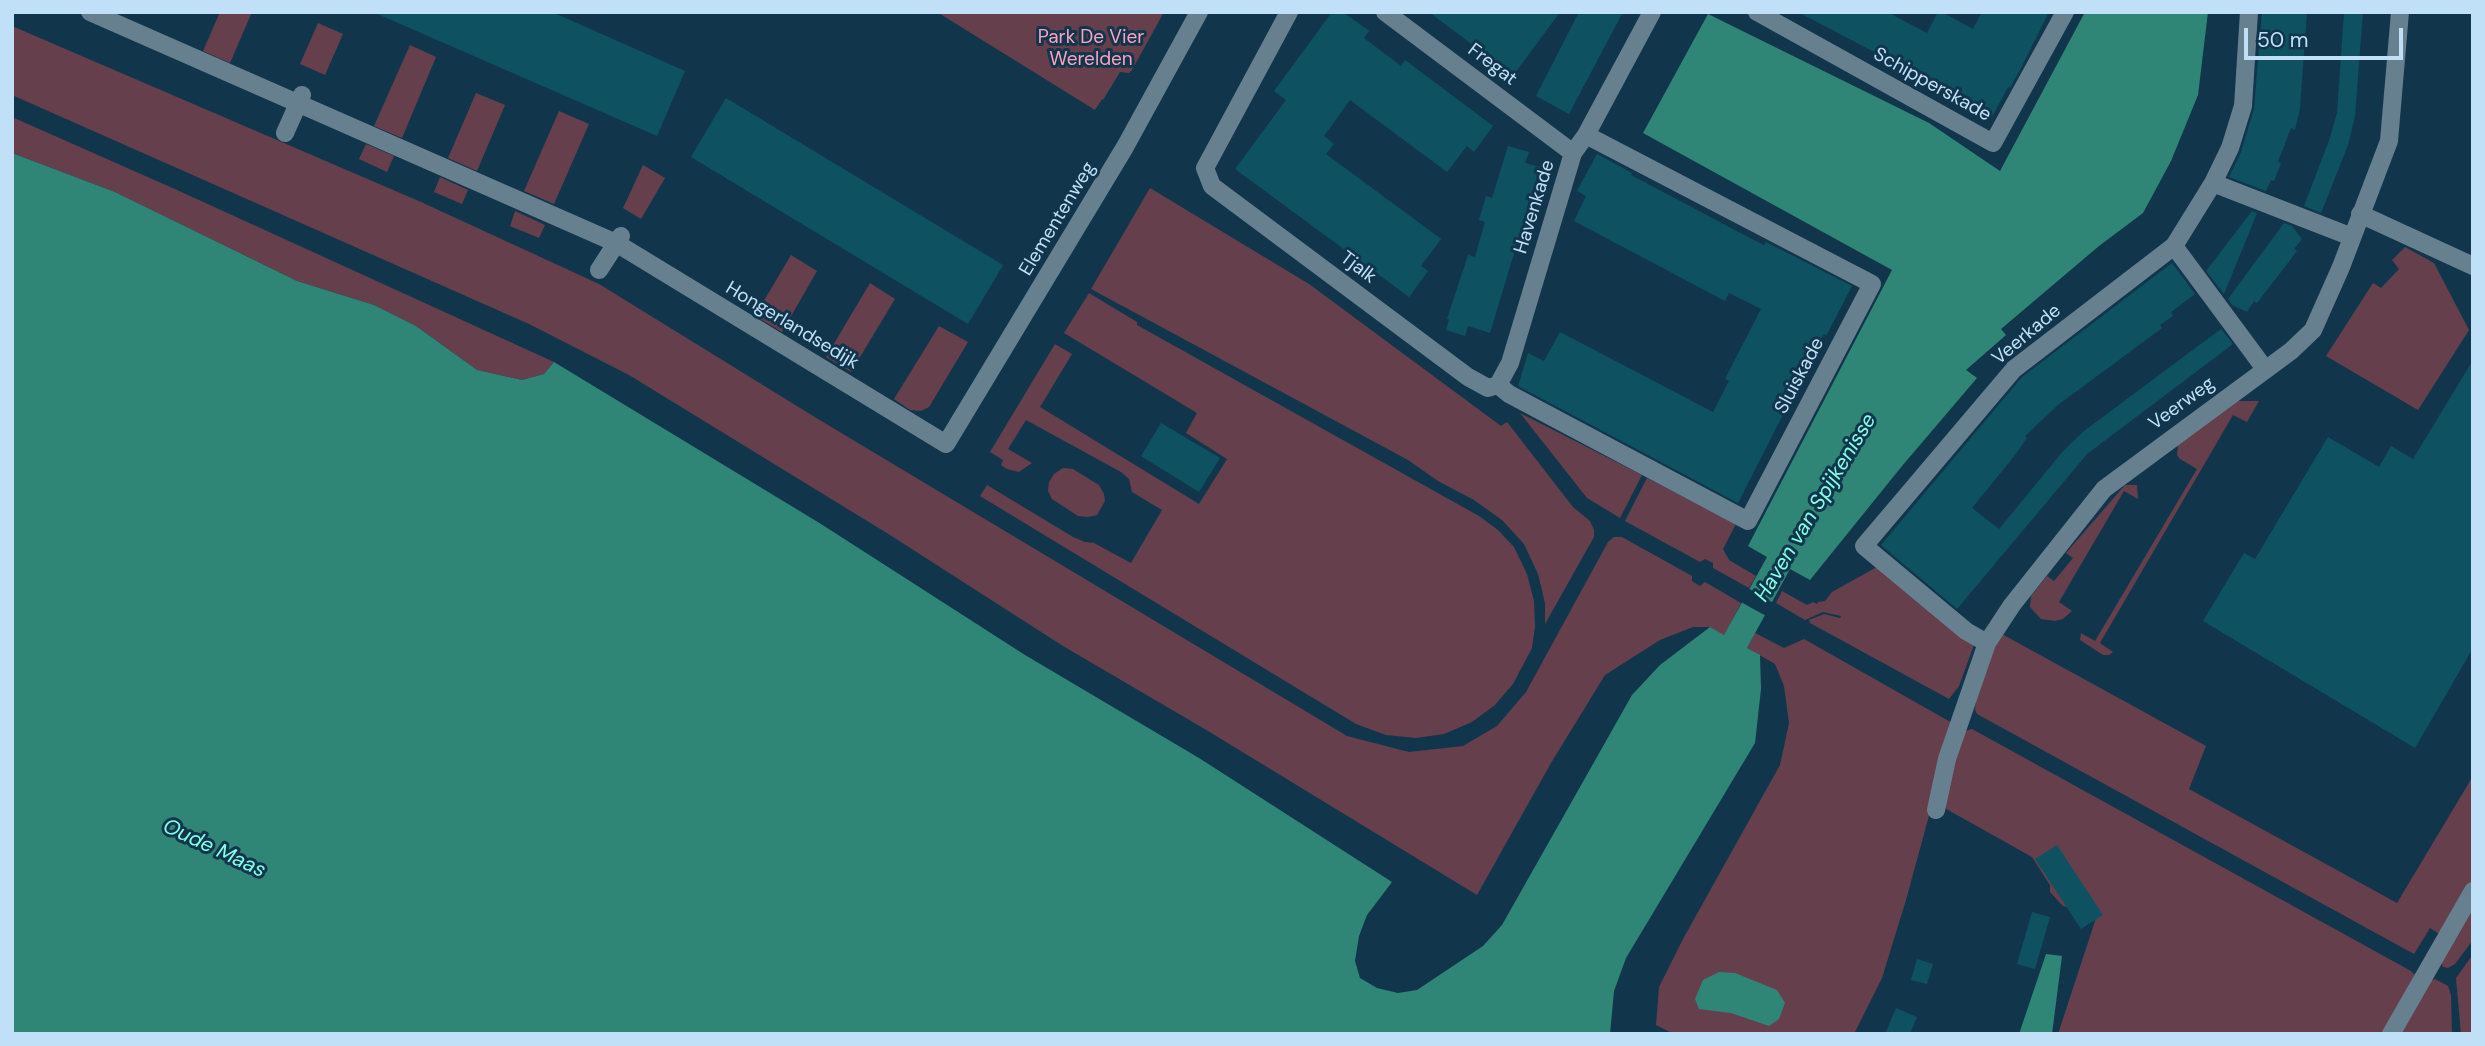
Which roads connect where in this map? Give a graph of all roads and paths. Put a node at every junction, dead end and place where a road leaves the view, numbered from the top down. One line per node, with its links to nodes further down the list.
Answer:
1 (90, 12): 10 (street, Hongerlandsedijk)
2 (1199, 12): 23 (street, Elementenweg)
3 (1289, 12): 22 (street, Tjalk)
4 (1385, 12): 13 (street, Fregat)
5 (1652, 12): 12 (street, Havenkade)
6 (1756, 12): 7 (street, Schipperskade)
7 (2065, 12)
8 (2249, 12): 14 (street, Veerkade)
9 (2400, 12): 15 (street, Veerweg)
10 (300, 99): 11 (street); 17 (street, Hongerlandsedijk)
11 (285, 133)
12 (1586, 135): 13 (street, Havenkade); 22 (street, Sluiskade)
13 (1573, 153): 22 (street, Havenkade)
14 (2213, 183): 16 (street); 18 (street, Veerkade)
15 (2360, 215): 16 (street, Veerweg); 19 (street)
16 (2352, 237): 21 (street, Veerweg)
17 (619, 240): 20 (street); 23 (street, Hongerlandsedijk)
18 (2174, 246): 21 (street); 24 (street, Veerkade)
19 (2473, 267)
20 (599, 270)
21 (2265, 369): 24 (street, Veerweg)
22 (1498, 385)
23 (946, 444)
24 (1987, 643): 25 (street, Veerweg)
25 (1936, 810)
26 (2473, 891): 27 (street)
27 (2391, 1034)

